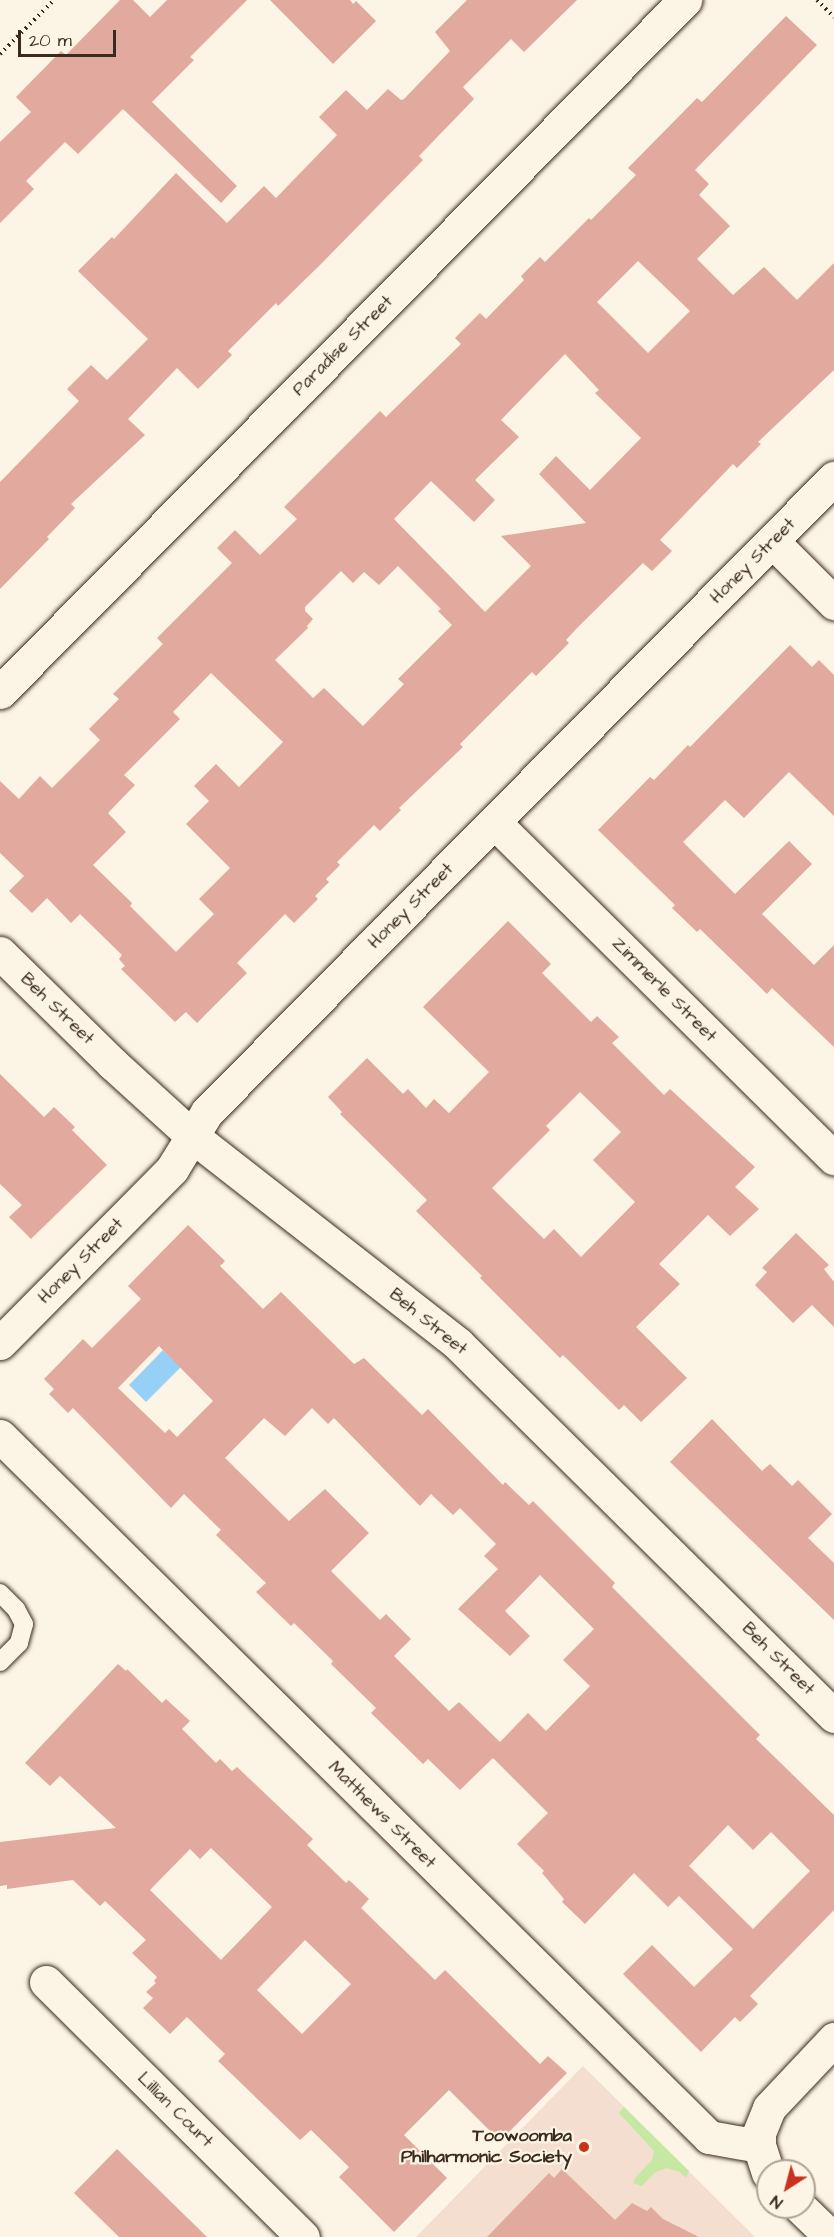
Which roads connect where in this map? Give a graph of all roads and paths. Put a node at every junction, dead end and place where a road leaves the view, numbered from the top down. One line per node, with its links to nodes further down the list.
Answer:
1 (54, 0): 5 (path)
2 (685, 0): 9 (street, Paradise Street)
3 (817, 0): 4 (path)
4 (834, 17)
5 (0, 54)
6 (834, 478): 7 (street, Honey Street)
7 (772, 541): 8 (street); 10 (street, Honey Street)
8 (834, 603)
9 (0, 692)
10 (494, 822): 12 (street, Honey Street); 13 (street, Zimmerle Street)
11 (0, 953): 12 (street, Beh Street)
12 (192, 1136): 14 (street, Honey Street); 18 (street, Beh Street)
13 (834, 1158)
14 (0, 1343)
15 (0, 1436): 21 (street, Matthews Street)
16 (0, 1593): 17 (lane)
17 (0, 1662)
18 (834, 1716)
19 (46, 1982): 24 (street, Lillian Court)
20 (834, 2039): 22 (street)
21 (762, 2159)
22 (764, 2159)
23 (812, 2219): 25 (street)
24 (303, 2237)
25 (831, 2237)

